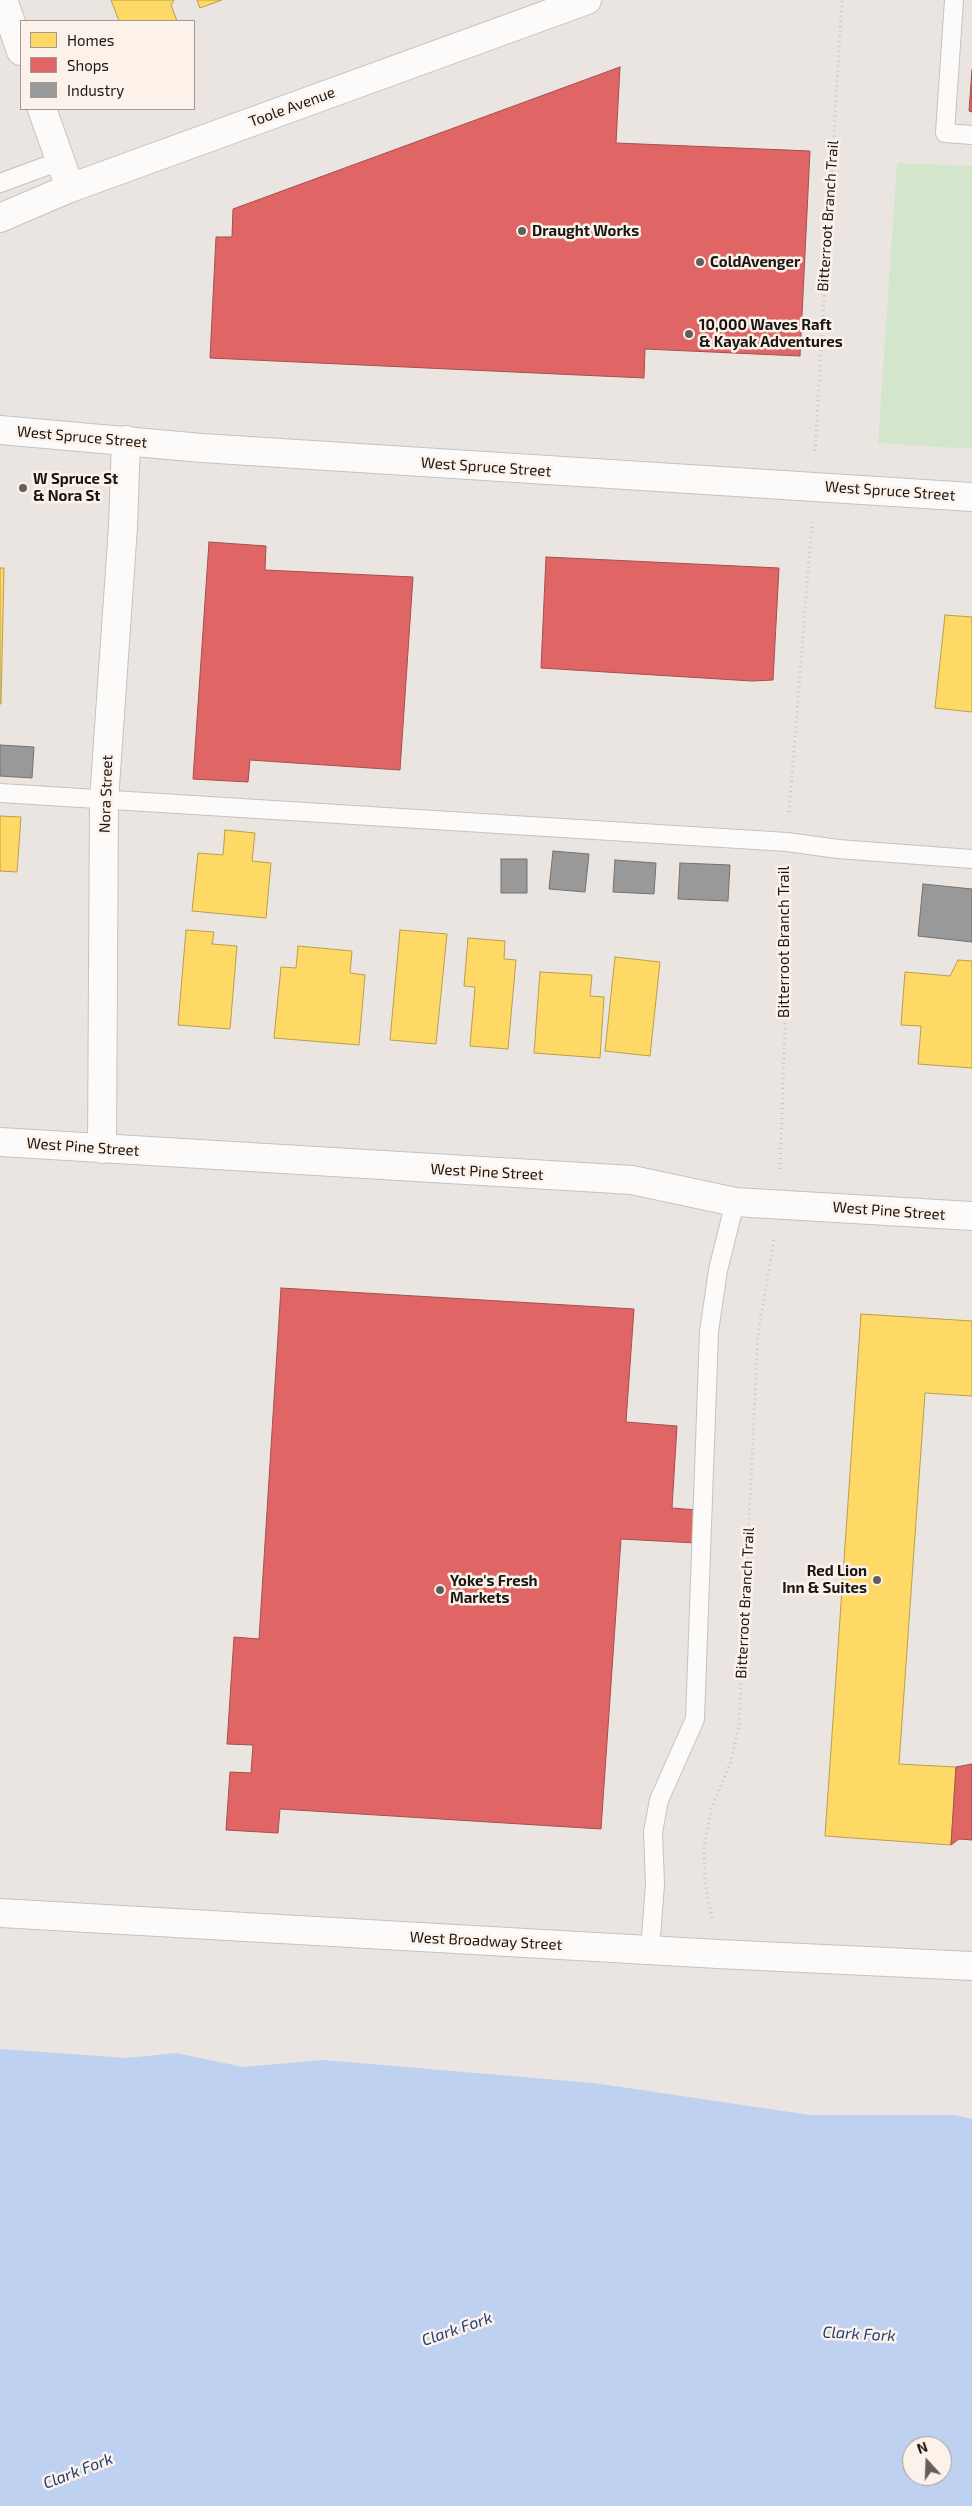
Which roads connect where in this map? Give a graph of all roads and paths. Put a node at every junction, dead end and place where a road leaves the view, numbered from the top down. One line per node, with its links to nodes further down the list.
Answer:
1 (3, 0): 5 (street)
2 (586, 0): 10 (street, Toole Avenue)
3 (842, 0): 13 (path, Bitterroot Branch Trail)
4 (954, 0): 7 (lane)
5 (20, 48)
6 (42, 110): 8 (street)
7 (972, 135)
8 (60, 161): 9 (lane); 10 (street)
9 (0, 183)
10 (70, 188): 11 (street, Toole Avenue)
11 (0, 218)
12 (0, 430): 14 (street, West Spruce Street)
13 (815, 432)
14 (126, 440): 15 (street, West Spruce Street); 18 (street, Nora Street)
15 (972, 497)
16 (811, 533): 19 (path, Bitterroot Branch Trail)
17 (0, 793): 18 (lane)
18 (104, 800): 19 (lane); 22 (street, Nora Street)
19 (787, 842): 20 (lane); 24 (path, Bitterroot Branch Trail)
20 (972, 858)
21 (0, 1142): 22 (street, West Pine Street)
22 (102, 1149): 23 (street, West Pine Street)
23 (735, 1202): 24 (street, West Pine Street); 28 (lane)
24 (780, 1203): 25 (street, West Pine Street)
25 (972, 1216)
26 (772, 1247): 29 (path, Bitterroot Branch Trail)
27 (0, 1913): 28 (street, West Broadway Street)
28 (650, 1950): 29 (street, West Broadway Street)
29 (718, 1954): 30 (street, West Broadway Street)
30 (972, 1966)

